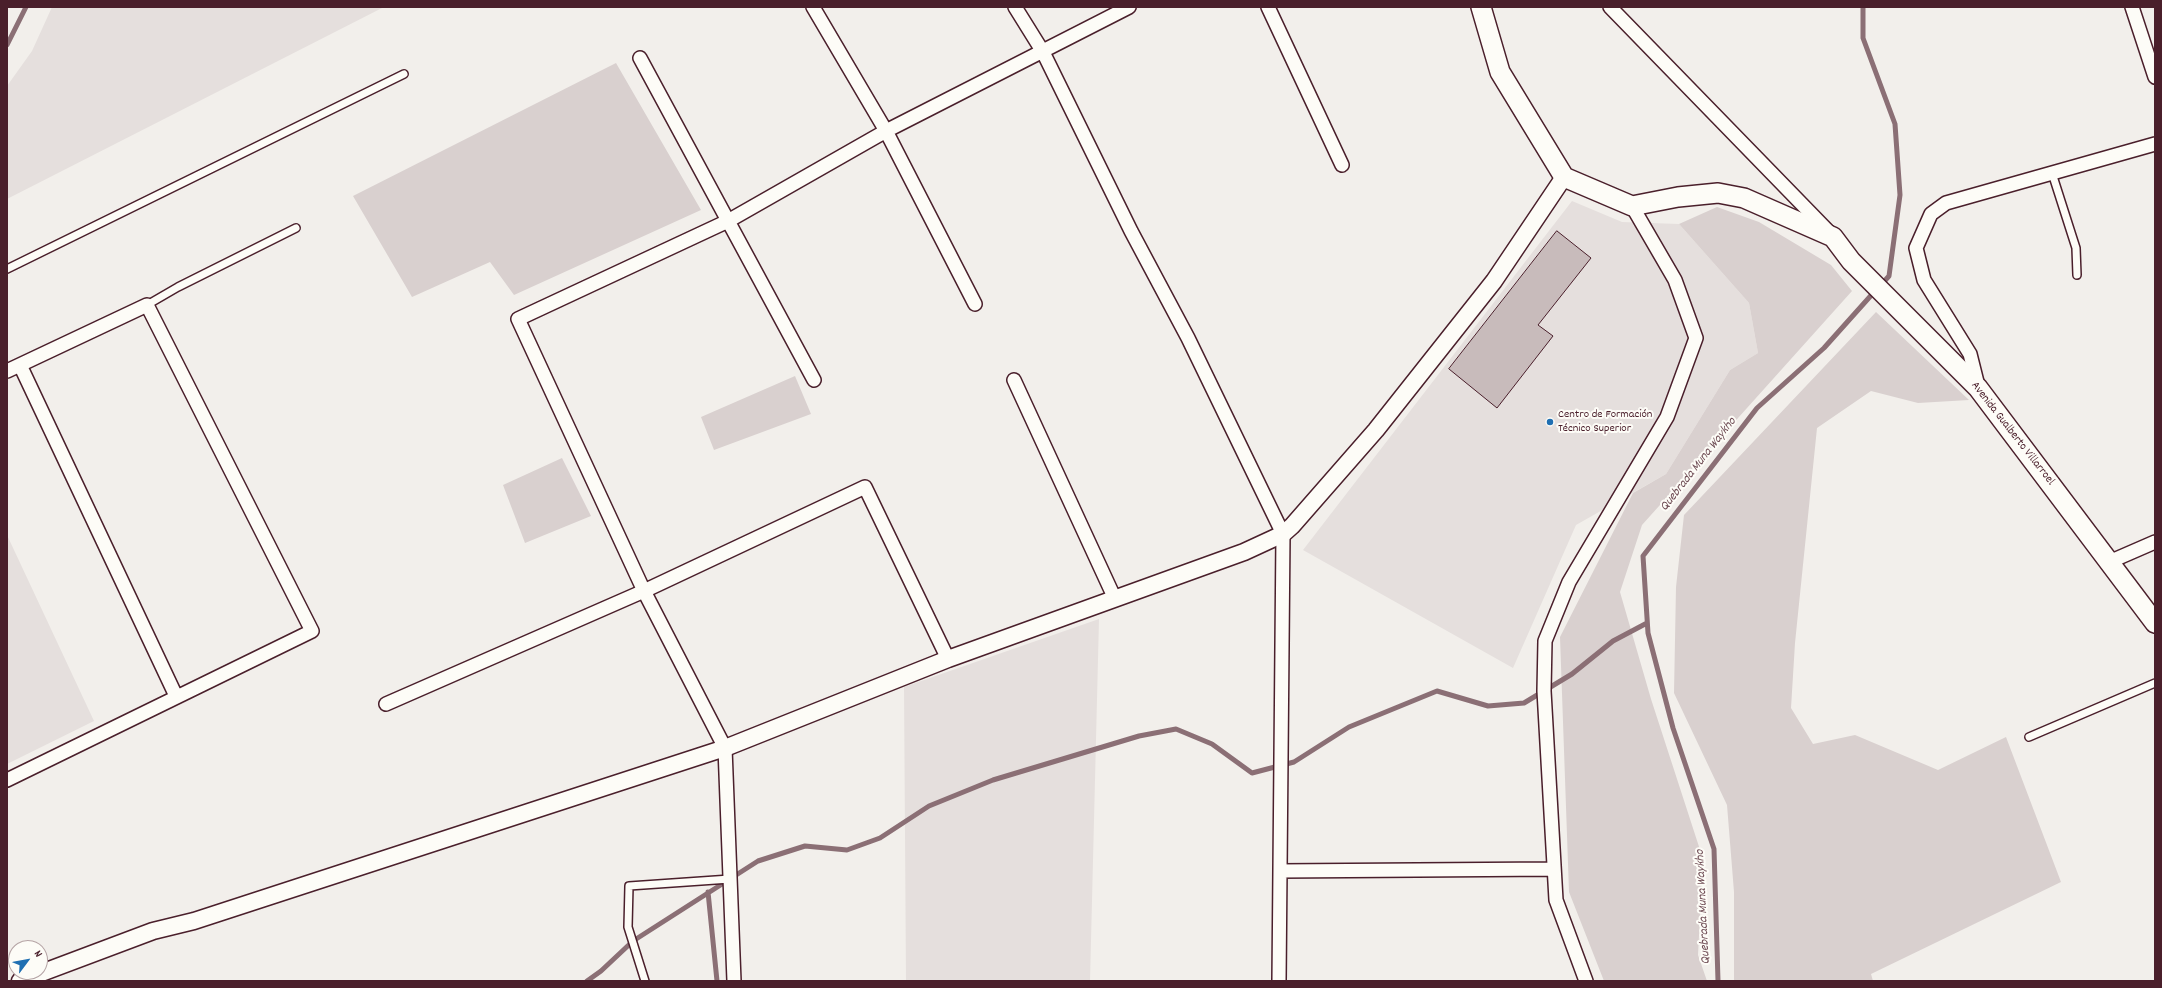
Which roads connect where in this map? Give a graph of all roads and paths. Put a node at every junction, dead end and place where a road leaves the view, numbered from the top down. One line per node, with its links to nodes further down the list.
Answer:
1 (813, 7): 12 (street)
2 (1016, 7): 8 (street)
3 (1129, 7): 8 (street)
4 (1268, 7): 14 (street)
5 (1481, 7): 16 (main road)
6 (1610, 7): 20 (street)
7 (2132, 7): 11 (street)
8 (1043, 52): 12 (street); 30 (street)
9 (640, 58): 18 (street)
10 (404, 74): 21 (lane)
11 (2155, 76)
12 (886, 131): 18 (street); 23 (street)
13 (2155, 144): 15 (street)
14 (1342, 165)
15 (2052, 173): 22 (lane); 29 (street)
16 (1564, 177): 17 (main road); 30 (street)
17 (1632, 206): 20 (main road); 43 (street)
18 (728, 221): 27 (street); 33 (street)
19 (296, 228): 24 (lane)
20 (1834, 237): 29 (main road, Avenida Gualberto Villarroel)
21 (7, 269)
22 (2077, 275)
23 (975, 304)
24 (147, 305): 25 (street); 38 (street)
25 (20, 365): 26 (street); 38 (street)
26 (7, 371)
27 (814, 380)
28 (1014, 380): 34 (street)
29 (1978, 388): 32 (main road, Avenida Gualberto Villarroel)
30 (1283, 534): 34 (street); 44 (street)
31 (2155, 542): 32 (street)
32 (2109, 562): 35 (main road, Avenida Gualberto Villarroel)
33 (644, 591): 36 (street); 39 (street); 41 (street)
34 (1115, 599): 36 (street)
35 (2155, 623)
36 (948, 659): 41 (street)
37 (2155, 683): 40 (lane)
38 (176, 696): 42 (street)
39 (386, 704)
40 (2029, 737)
41 (725, 748): 45 (street); 46 (street)
42 (7, 780)
43 (1554, 869): 44 (street); 50 (street)
44 (1280, 871): 49 (street)
45 (730, 879): 47 (lane); 48 (street)
46 (20, 981)
47 (645, 981)
48 (734, 981)
49 (1279, 981)
50 (1586, 981)

